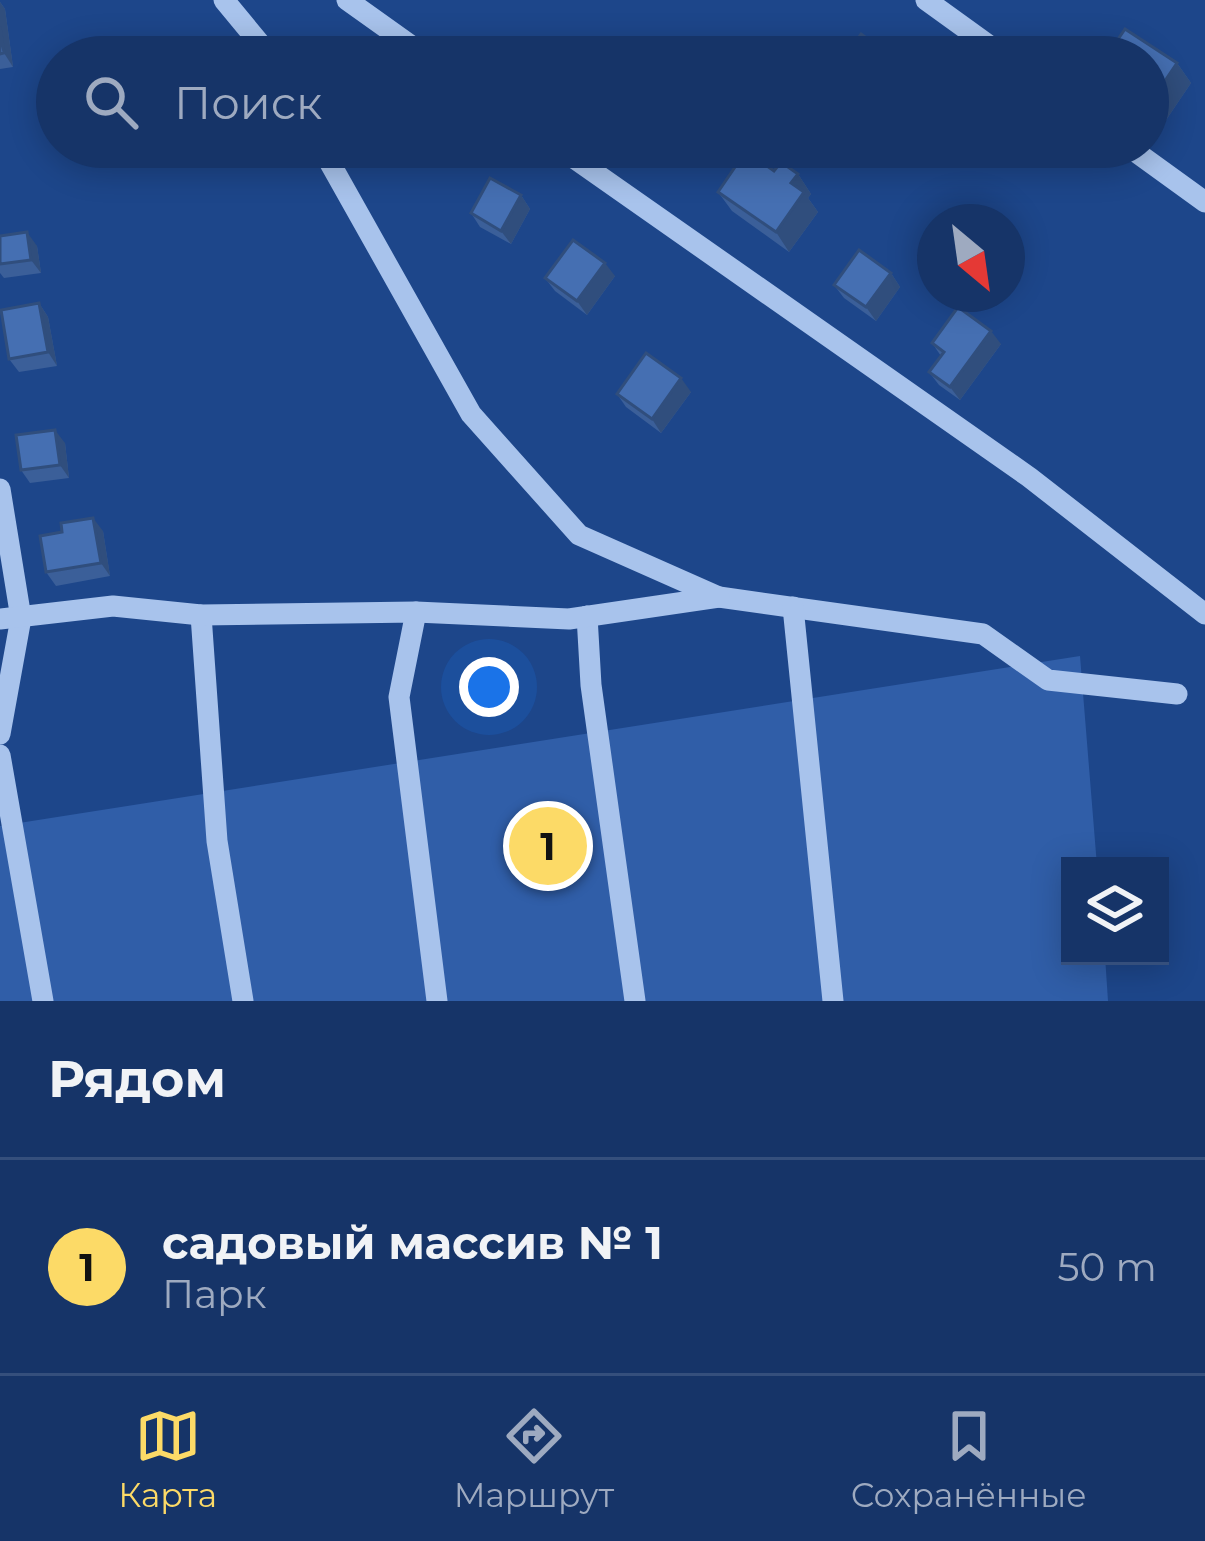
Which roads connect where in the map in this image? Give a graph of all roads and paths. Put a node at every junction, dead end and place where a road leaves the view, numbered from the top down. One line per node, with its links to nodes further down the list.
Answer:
1 (224, 0): 4 (street)
2 (347, 0): 5 (street)
3 (926, 0): 6 (street)
4 (254, 36)
5 (398, 36)
6 (975, 36)
7 (333, 168): 12 (street)
8 (588, 168): 15 (street)
9 (1158, 168): 10 (street)
10 (1205, 202)
11 (0, 489): 18 (street)
12 (719, 598): 13 (street); 17 (street)
13 (793, 607): 19 (street); 26 (street)
14 (416, 612): 16 (street); 17 (street); 24 (street)
15 (1205, 614)
16 (202, 615): 18 (street); 23 (street)
17 (587, 616): 25 (street)
18 (10, 618): 20 (street)
19 (1177, 694)
20 (0, 734)
21 (0, 755): 22 (street)
22 (43, 1001)
23 (243, 1001)
24 (437, 1001)
25 (635, 1001)
26 (833, 1001)

